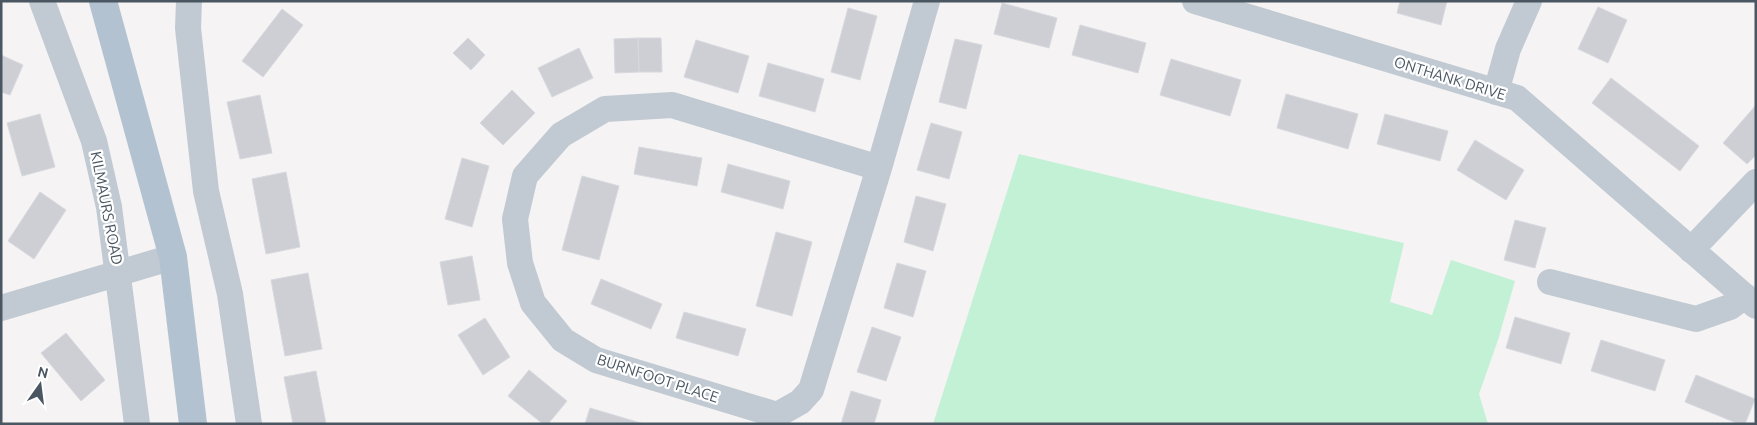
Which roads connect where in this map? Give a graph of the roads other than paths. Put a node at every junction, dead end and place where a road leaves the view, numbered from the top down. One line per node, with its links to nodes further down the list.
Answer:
1 (42, 1): 12 (street, KILMAURS ROAD)
2 (103, 1): 11 (main road)
3 (189, 1): 18 (street)
4 (927, 1): 8 (street, BURNFOOT PLACE)
5 (1196, 1): 7 (street, ONTHANK DRIVE)
6 (1528, 1): 7 (street)
7 (1496, 92): 10 (street, ONTHANK DRIVE)
8 (878, 168): 8 (street, BURNFOOT PLACE)
9 (1756, 182): 10 (street)
10 (1691, 250): 14 (street, ONTHANK DRIVE)
11 (173, 258): 12 (street); 17 (main road)
12 (119, 274): 15 (street); 16 (street, KILMAURS ROAD)
13 (1550, 282): 14 (street)
14 (1750, 301)
15 (1, 308)
16 (137, 424)
17 (193, 424)
18 (249, 424)

